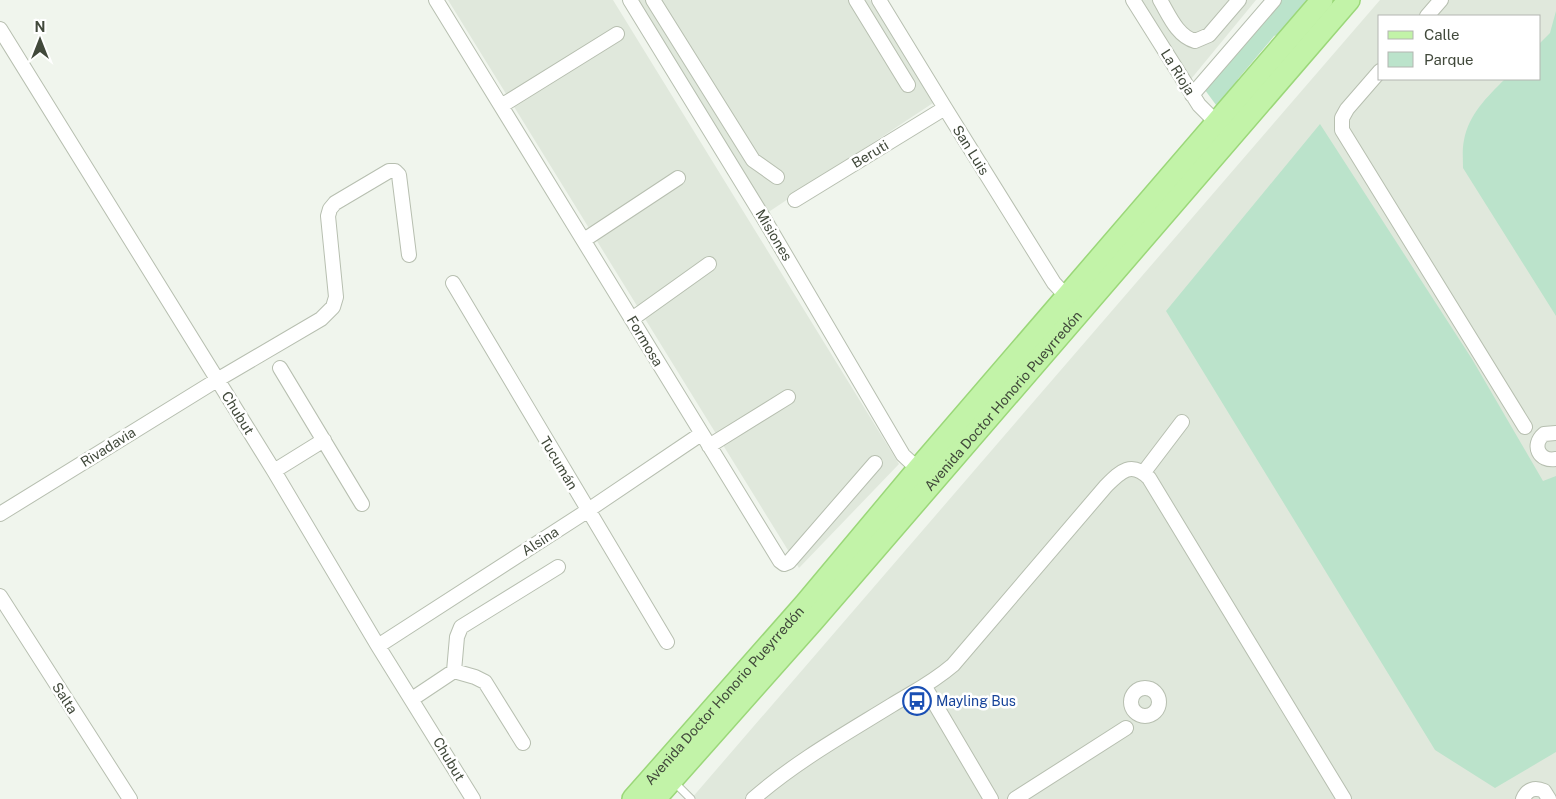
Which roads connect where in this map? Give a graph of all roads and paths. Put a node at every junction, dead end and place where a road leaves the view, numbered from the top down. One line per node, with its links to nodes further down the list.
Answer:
1 (436, 0): 19 (street, Formosa)
2 (630, 0): 42 (street, Misiones)
3 (652, 0): 22 (street)
4 (856, 0): 17 (street)
5 (879, 0): 20 (street, San Luis)
6 (1133, 0): 18 (street, La Rioja)
7 (1160, 0): 8 (street)
8 (1238, 0)
9 (1274, 0): 18 (street)
10 (1322, 0): 21 (main road, Avenida Doctor Honorio Pueyrredón)
11 (1348, 0): 21 (main road, Avenida Doctor Honorio Pueyrredón)
12 (1441, 0): 13 (street)
13 (1428, 15)
14 (0, 29): 32 (street, Chubut)
15 (617, 34): 19 (street)
16 (1378, 73): 35 (street)
17 (908, 85)
18 (1192, 95): 21 (street, La Rioja)
19 (501, 106): 25 (street, Formosa)
20 (945, 108): 24 (street, Beruti); 29 (street, San Luis)
21 (1224, 130): 29 (main road, Avenida Doctor Honorio Pueyrredón); 59 (main road, Avenida Doctor Honorio Pueyrredón)
22 (777, 177)
23 (678, 178): 25 (street)
24 (795, 200)
25 (584, 240): 30 (street, Formosa)
26 (408, 255): 32 (street, Rivadavia)
27 (709, 264): 30 (street)
28 (453, 283): 46 (street, Tucumán)
29 (1067, 297): 42 (main road, Avenida Doctor Honorio Pueyrredón)
30 (632, 319): 38 (street, Formosa)
31 (280, 368): 37 (street)
32 (217, 380): 43 (street, Chubut); 47 (street, Rivadavia)
33 (788, 397): 38 (street, Alsina)
34 (1182, 422): 44 (street)
35 (1525, 426): 36 (street); 39 (street)
36 (1550, 434): 39 (street)
37 (324, 440): 43 (street); 45 (street)
38 (705, 440): 41 (street, Formosa); 46 (street, Alsina)
39 (1538, 450): 40 (street)
40 (1556, 459)
41 (875, 463)
42 (918, 469): 59 (main road, Avenida Doctor Honorio Pueyrredón)
43 (274, 471): 51 (street, Chubut)
44 (1144, 472): 53 (street); 68 (street)
45 (362, 504)
46 (587, 511): 50 (street, Tucumán); 51 (street, Alsina)
47 (0, 514)
48 (558, 567): 52 (street)
49 (0, 596): 60 (street, Salta)
50 (667, 642)
51 (378, 646): 54 (street, Chubut)
52 (454, 671): 54 (street); 58 (street)
53 (926, 687): 65 (street); 66 (street)
54 (412, 699): 61 (street, Chubut)
55 (1133, 709): 56 (street); 56 (street); 57 (street)
56 (1149, 715): 57 (street)
57 (1126, 728): 67 (street)
58 (523, 743)
59 (666, 775): 62 (main road, Avenida Doctor Honorio Pueyrredón); 63 (main road, Avenida Doctor Honorio Pueyrredón); 64 (lane)
60 (130, 799)
61 (473, 799)
62 (633, 799)
63 (656, 799)
64 (691, 799)
65 (753, 799)
66 (991, 799)
67 (1015, 799)
68 (1344, 799)
69 (1523, 799): 70 (street)
70 (1549, 799)

